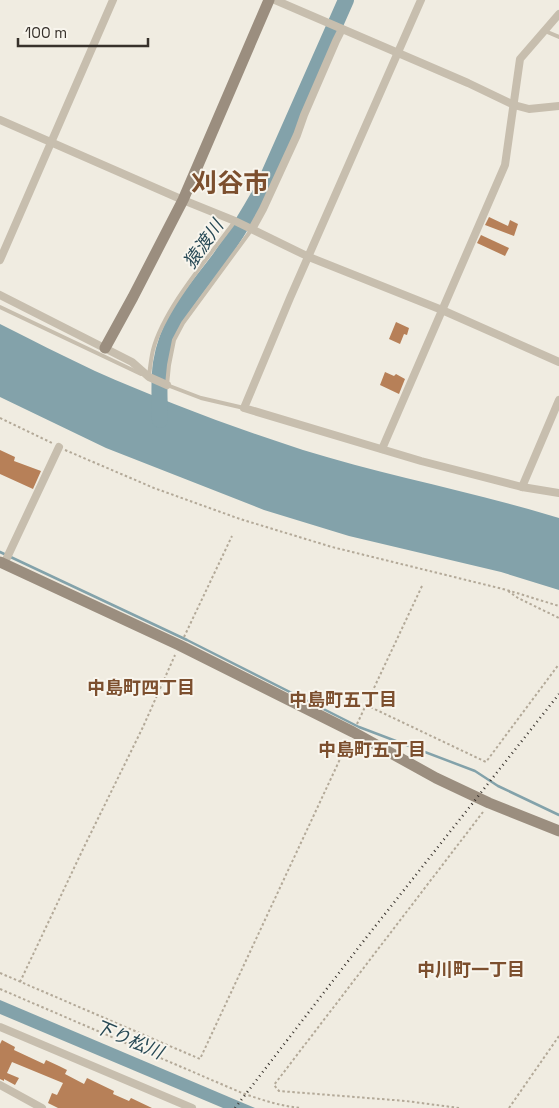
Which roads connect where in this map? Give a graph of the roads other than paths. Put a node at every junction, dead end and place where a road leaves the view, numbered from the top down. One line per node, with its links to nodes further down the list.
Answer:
1 (113, 0): 13 (street)
2 (269, 0): 14 (street)
3 (275, 0): 6 (street)
4 (421, 0): 9 (street)
5 (559, 14): 7 (street)
6 (342, 29): 9 (street); 16 (street)
7 (545, 31): 8 (lane); 10 (street)
8 (559, 37)
9 (398, 53): 10 (street); 17 (street)
10 (514, 105): 11 (street); 21 (street)
11 (559, 106)
12 (0, 120): 13 (street)
13 (51, 142): 14 (street); 18 (street)
14 (183, 200): 15 (street); 22 (street)
15 (235, 221): 16 (street); 24 (lane)
16 (251, 229): 17 (street); 25 (lane)
17 (309, 257): 21 (street); 27 (street)
18 (0, 260)
19 (0, 295): 22 (street)
20 (0, 307): 24 (lane)
21 (442, 310): 23 (street); 29 (street)
22 (105, 348): 24 (street)
23 (559, 362)
24 (149, 377): 25 (street)
25 (167, 386): 27 (lane)
26 (559, 400): 30 (street)
27 (244, 408): 29 (street)
28 (60, 447): 32 (street)
29 (382, 449): 30 (street)
30 (522, 488): 31 (street)
31 (559, 493)
32 (3, 562): 33 (street)
33 (559, 831)
34 (1, 1028): 36 (street)
35 (0, 1085): 37 (street)
36 (178, 1105): 38 (street)
37 (42, 1108)
38 (192, 1108)

